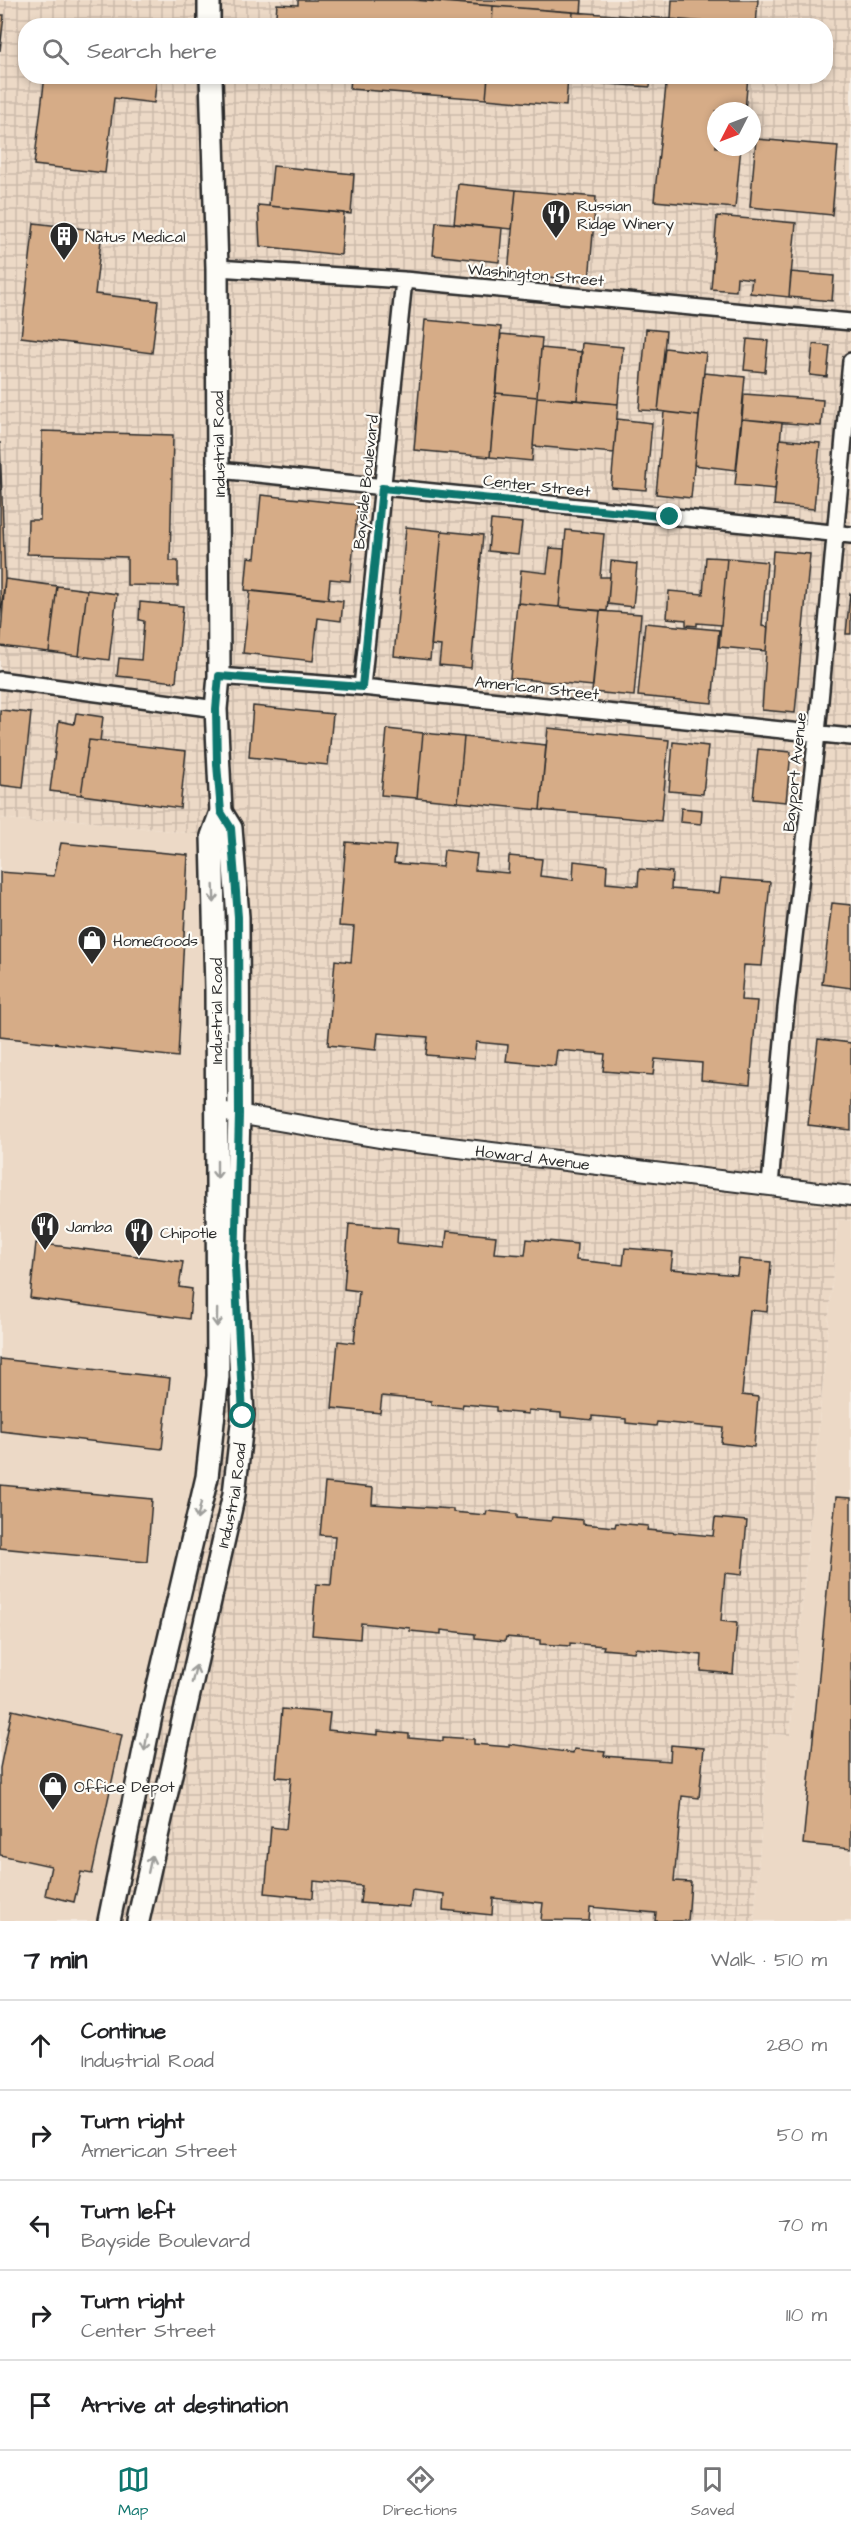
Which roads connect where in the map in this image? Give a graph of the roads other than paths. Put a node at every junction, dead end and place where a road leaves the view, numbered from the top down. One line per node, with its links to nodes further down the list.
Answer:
1 (209, 0): 2 (main road)
2 (209, 18)
3 (211, 84): 4 (main road, Industrial Road)
4 (217, 268): 5 (street, Washington Street); 8 (main road, Industrial Road)
5 (404, 280): 6 (street, Washington Street); 9 (street, Bayside Boulevard)
6 (851, 322)
7 (851, 361): 10 (street, Bayport Avenue)
8 (219, 470): 9 (street, Center Street); 12 (main road, Industrial Road)
9 (382, 488): 10 (street, Center Street); 14 (street, Bayside Boulevard)
10 (834, 534): 11 (street, Center Street); 16 (street, Bayport Avenue)
11 (851, 535)
12 (219, 676): 14 (street, American Street); 15 (main road, Industrial Road)
13 (0, 680): 15 (street)
14 (362, 687): 16 (street, American Street)
15 (216, 709): 18 (main road, Industrial Road)
16 (817, 734): 17 (street, American Street); 21 (street, Bayport Avenue)
17 (851, 737)
18 (221, 812): 19 (main road, Industrial Road, one-way to 19); 20 (main road, Industrial Road)
19 (216, 1111): 20 (street, Howard Avenue); 23 (main road, Industrial Road, one-way to 23)
20 (239, 1114): 21 (street, Howard Avenue); 24 (main road, Industrial Road, one-way to 20)
21 (770, 1185): 22 (street, Howard Avenue)
22 (851, 1196)
23 (109, 1921)
24 (138, 1921)

